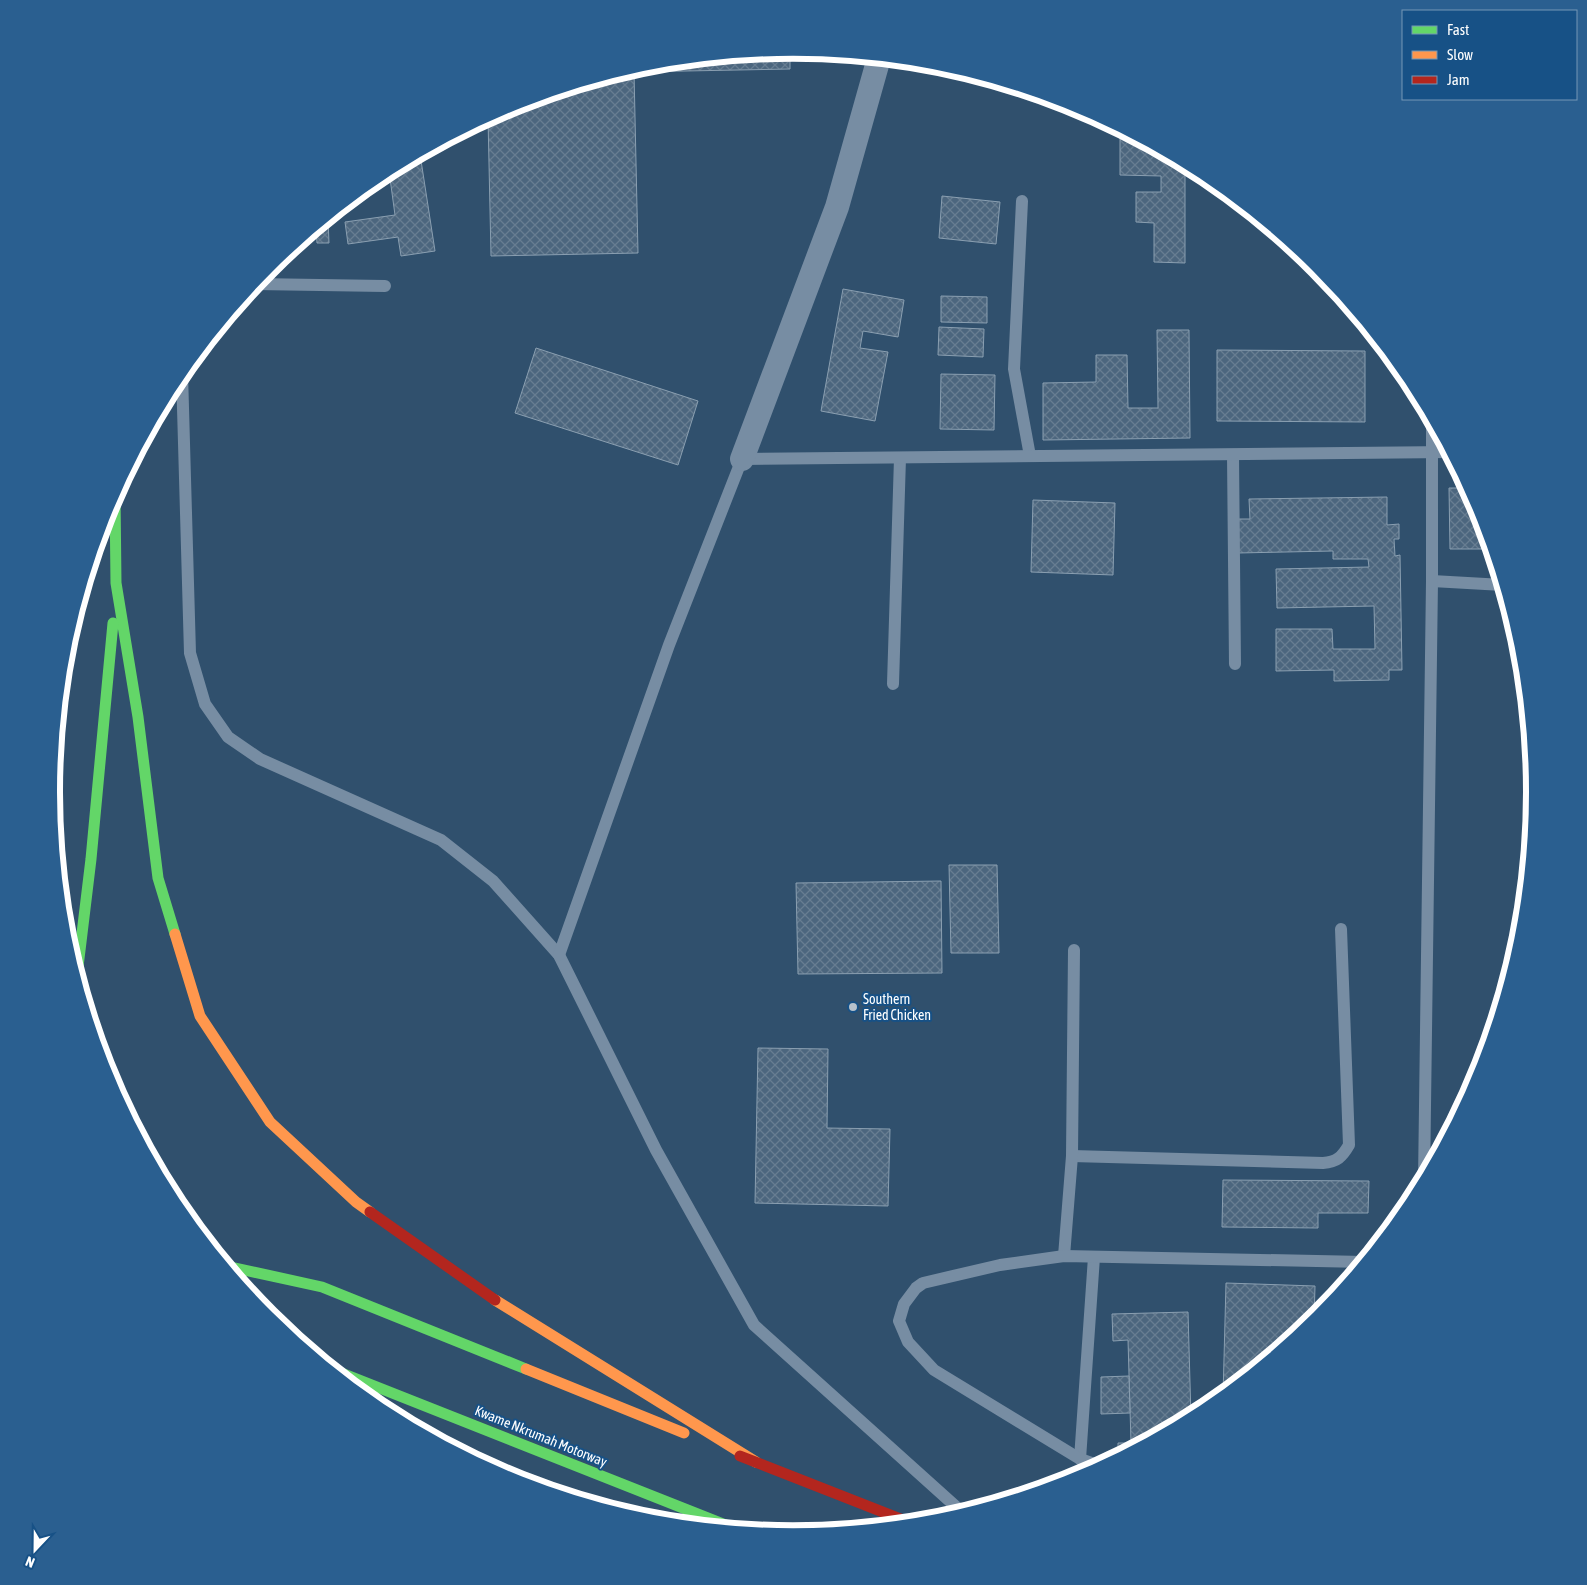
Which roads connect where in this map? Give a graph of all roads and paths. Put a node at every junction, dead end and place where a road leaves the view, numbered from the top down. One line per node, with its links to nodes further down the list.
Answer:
1 (877, 64): 12 (street)
2 (1022, 201): 10 (lane)
3 (265, 284): 4 (lane)
4 (385, 286)
5 (182, 386): 21 (lane)
6 (1432, 432): 7 (lane)
7 (1433, 452): 8 (lane); 9 (lane); 14 (lane)
8 (1443, 452)
9 (1232, 454): 10 (lane); 17 (lane)
10 (1030, 456): 11 (lane)
11 (900, 458): 12 (lane); 18 (lane)
12 (742, 459): 21 (lane)
13 (115, 514): 15 (highway)
14 (1432, 581): 16 (lane); 24 (lane)
15 (116, 583): 22 (highway); 31 (highway)
16 (1496, 585)
17 (1235, 664)
18 (893, 684)
19 (1340, 929): 23 (lane)
20 (1074, 950): 23 (lane)
21 (559, 955): 33 (lane)
22 (79, 957)
23 (1072, 1156): 25 (lane)
24 (1424, 1167)
25 (1064, 1256): 26 (lane); 30 (lane)
26 (1094, 1257): 27 (lane); 30 (lane)
27 (1357, 1262)
28 (235, 1268): 31 (highway)
29 (347, 1375): 35 (highway, Kwame Nkrumah Motorway)
30 (1080, 1459): 32 (lane)
31 (756, 1462): 34 (highway)
32 (1091, 1463)
33 (957, 1507)
34 (897, 1519)
35 (719, 1522)

